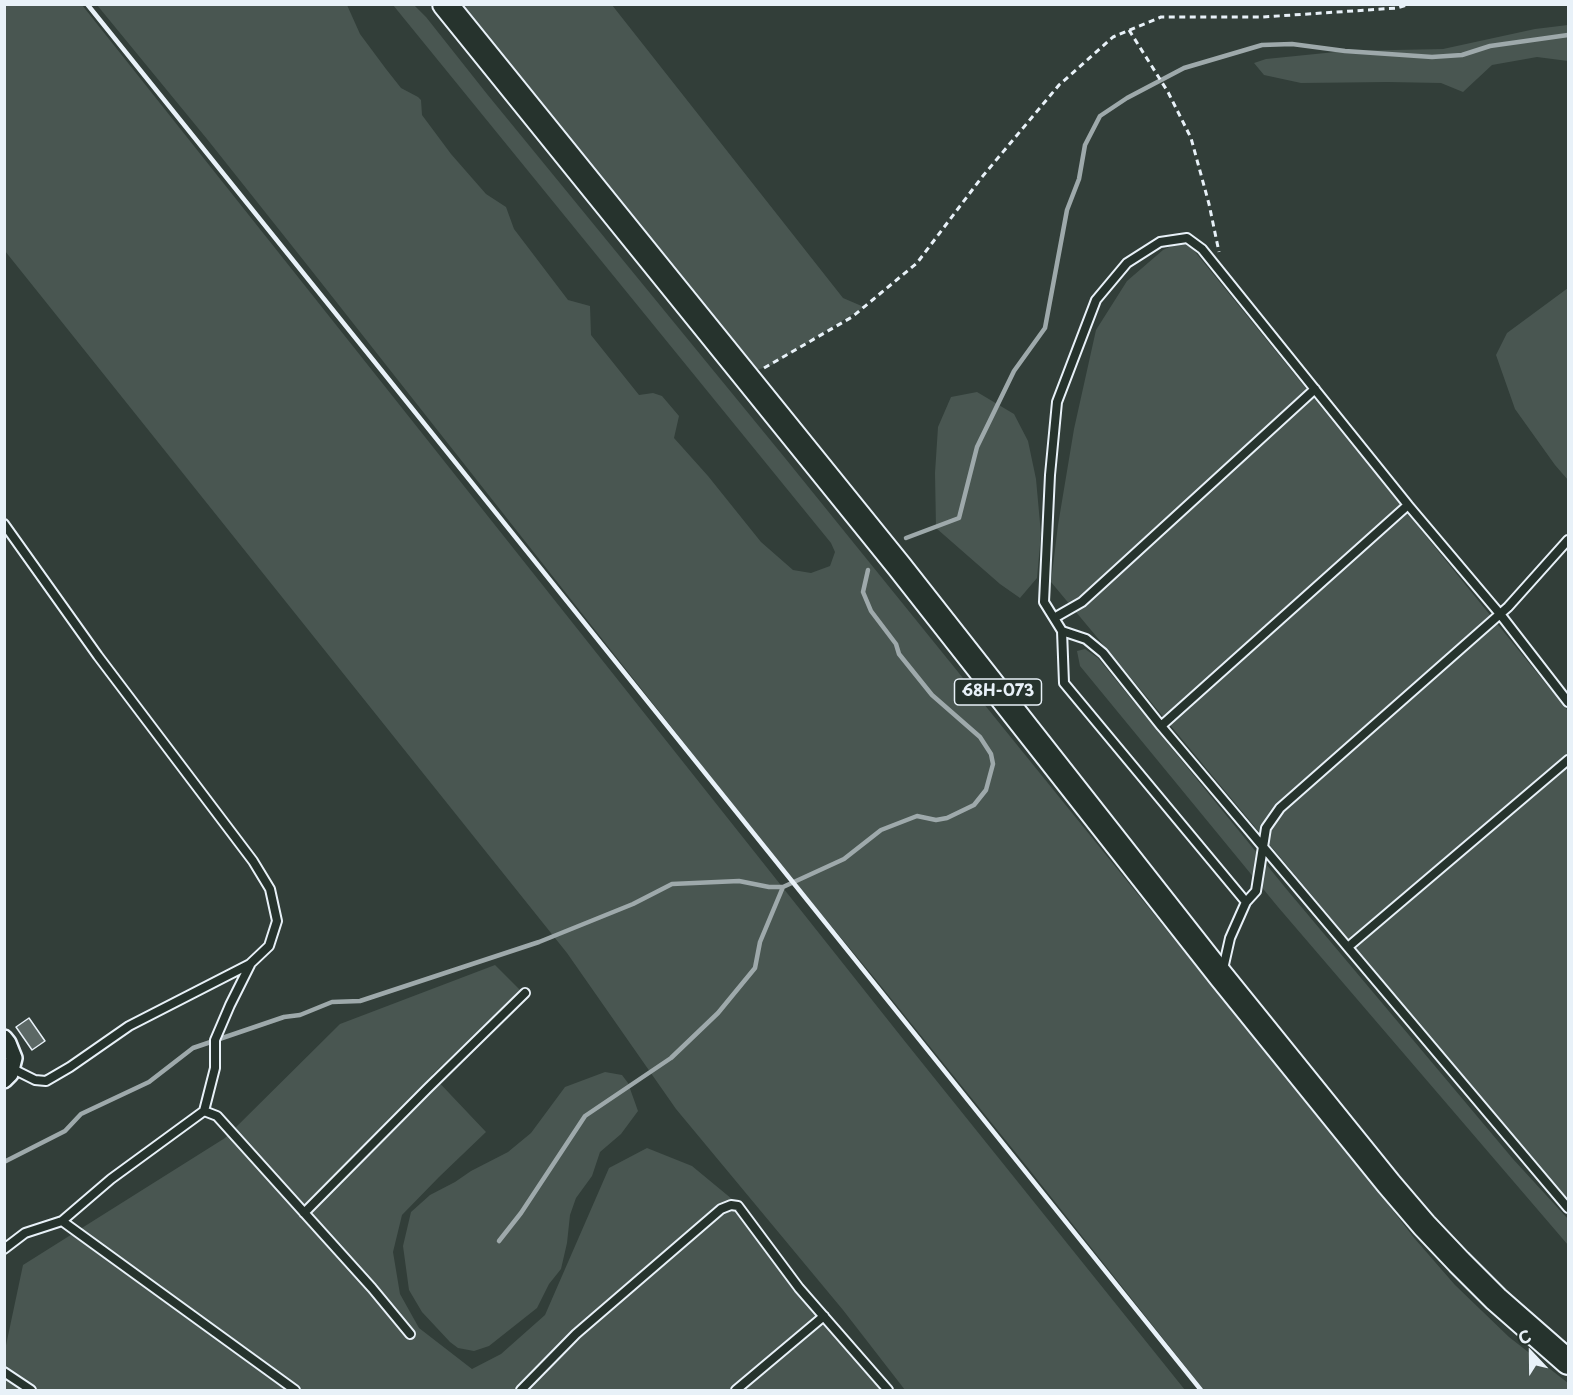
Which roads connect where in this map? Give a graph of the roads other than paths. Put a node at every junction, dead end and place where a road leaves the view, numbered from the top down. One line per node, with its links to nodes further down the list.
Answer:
1 (445, 4): 16 (main road, 68Н-073)
2 (1316, 389): 3 (lane); 7 (lane); 7 (lane)
3 (1408, 504): 6 (lane); 10 (lane)
4 (4, 524): 15 (lane)
5 (1569, 540): 6 (lane)
6 (1500, 614): 9 (lane); 12 (lane)
7 (1054, 618): 8 (lane)
8 (1062, 631): 10 (lane); 13 (lane)
9 (1569, 702)
10 (1161, 726): 12 (lane)
11 (1569, 760): 14 (lane)
12 (1263, 846): 13 (lane); 14 (lane)
13 (1246, 902): 16 (lane)
14 (1348, 947): 21 (lane)
15 (250, 964): 19 (lane); 20 (lane)
16 (1221, 976): 27 (main road, 68Н-073)
17 (525, 993): 22 (lane)
18 (4, 1038): 19 (street)
19 (8, 1074)
20 (204, 1111): 22 (lane); 23 (lane)
21 (1569, 1208)
22 (304, 1213): 26 (lane)
23 (62, 1221): 24 (lane); 30 (lane)
24 (4, 1250)
25 (824, 1317): 31 (lane); 32 (lane); 33 (lane)
26 (410, 1334)
27 (1569, 1362)
28 (4, 1372): 29 (lane)
29 (31, 1390)
30 (295, 1390)
31 (521, 1390)
32 (736, 1390)
33 (888, 1390)

